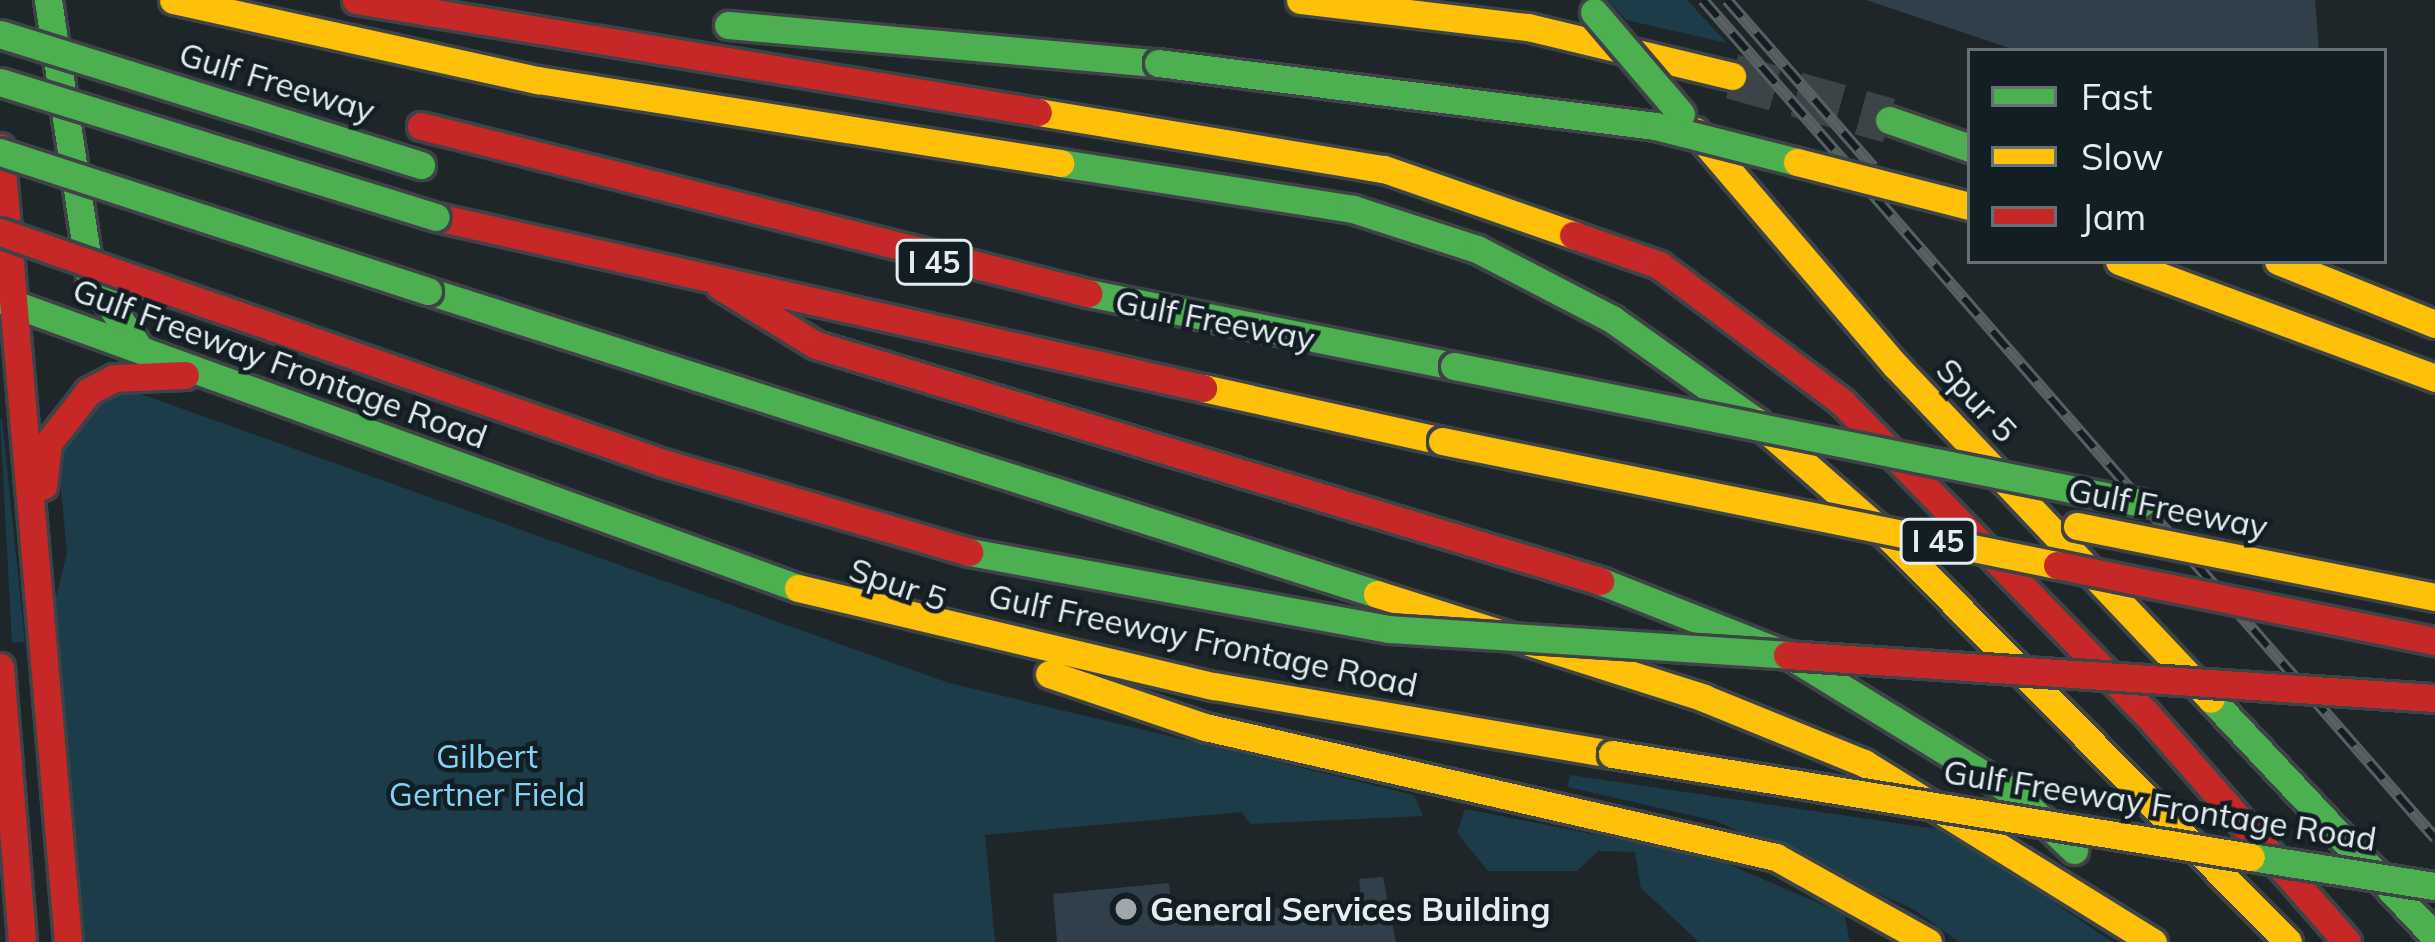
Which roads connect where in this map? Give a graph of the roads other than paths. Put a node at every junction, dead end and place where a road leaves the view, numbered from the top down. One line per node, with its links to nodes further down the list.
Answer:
1 (29, 0): 9 (main road)
2 (48, 0): 29 (main road)
3 (172, 0): 48 (main road)
4 (356, 0): 49 (main road)
5 (532, 0): 8 (main road)
6 (1300, 0): 12 (main road)
7 (1588, 6): 42 (main road, Spur 5, bridge)
8 (659, 16)
9 (94, 21)
10 (702, 22): 19 (main road, bridge)
11 (0, 34): 18 (main road, Gulf Freeway, bridge)
12 (1732, 76)
13 (0, 82): 24 (main road, Gulf Freeway / I 45, bridge)
14 (1889, 120): 16 (main road)
15 (410, 122): 34 (main road, Gulf Freeway / I 45, bridge)
16 (1967, 147)
17 (0, 150): 26 (main road); 46 (main road, bridge)
18 (456, 176)
19 (1967, 205)
20 (0, 232): 40 (main road, bridge)
21 (660, 233): 30 (main road, Gulf Freeway / I 45)
22 (2127, 264): 32 (main road)
23 (2286, 264): 27 (main road)
24 (720, 286): 38 (main road, Gulf Freeway / I 45, bridge); 47 (main road)
25 (2435, 288): 27 (main road)
26 (7, 301): 29 (main road, Gulf Freeway Frontage Road); 35 (main road)
27 (2388, 305): 28 (main road)
28 (2435, 324)
29 (139, 348): 31 (main road, Gulf Freeway Frontage Road)
30 (1223, 358)
31 (210, 376): 35 (main road); 36 (main road, Gulf Freeway Frontage Road)
32 (2435, 379)
33 (1765, 465): 37 (main road, Gulf Freeway / I 45, bridge)
34 (2178, 510)
35 (37, 573): 44 (main road)
36 (802, 590): 41 (main road, Gulf Freeway Frontage Road, bridge); 45 (main road, Spur 5)
37 (2435, 597)
38 (2435, 641)
39 (0, 668): 43 (main road)
40 (2435, 698)
41 (2435, 886)
42 (2435, 937)
43 (22, 942)
44 (68, 942)
45 (1928, 942)
46 (2153, 942)
47 (2171, 942)
48 (2288, 942)
49 (2347, 942)

